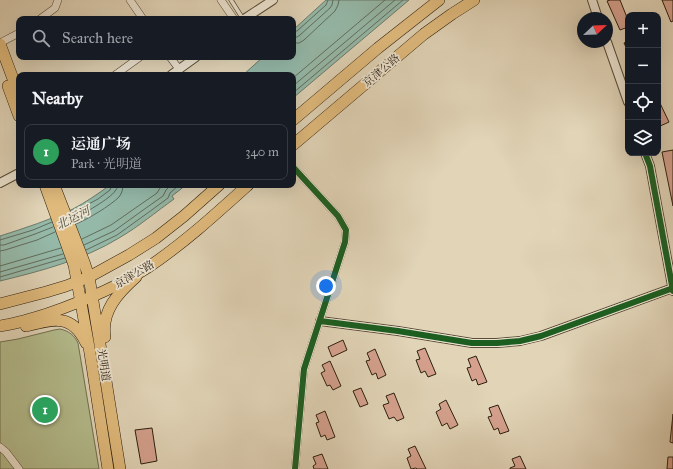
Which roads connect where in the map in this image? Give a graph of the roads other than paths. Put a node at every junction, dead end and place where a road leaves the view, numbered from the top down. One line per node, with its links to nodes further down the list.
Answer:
1 (58, 0): 11 (street)
2 (130, 0): 12 (street)
3 (221, 0): 13 (street)
4 (231, 0): 14 (lane)
5 (279, 0): 9 (street)
6 (439, 0): 32 (main road, 京津公路)
7 (474, 0): 33 (main road, 京津公路)
8 (592, 0): 10 (street)
9 (269, 2): 15 (street); 16 (street)
10 (596, 12)
11 (44, 16)
12 (141, 16)
13 (232, 16)
14 (241, 16)
15 (248, 16)
16 (254, 16)
17 (16, 35): 18 (street)
18 (0, 44): 24 (main road)
19 (609, 48): 30 (street)
20 (136, 60): 26 (street)
21 (172, 60): 25 (street)
22 (186, 60): 25 (street)
23 (191, 60): 25 (street)
24 (2, 65): 29 (main road); 31 (main road)
25 (178, 68): 27 (street); 28 (street)
26 (119, 72)
27 (170, 72)
28 (174, 72)
29 (16, 90)
30 (625, 93)
31 (16, 107)
32 (296, 117)
33 (296, 142)
34 (646, 156): 49 (street)
35 (296, 170): 53 (street)
36 (16, 175): 38 (street)
37 (16, 179): 39 (street)
38 (0, 183)
39 (0, 187)
40 (46, 188): 44 (main road)
41 (55, 188): 44 (main road)
42 (216, 188): 47 (main road, 京津公路)
43 (245, 188): 46 (main road, 京津公路)
44 (58, 208): 45 (main road)
45 (79, 263): 47 (main road, 光明道); 48 (main road, 光明道)
46 (145, 269): 50 (main road, 京津公路); 56 (main road)
47 (89, 277): 48 (main road, 京津公路); 50 (main road, 光明道)
48 (77, 281): 51 (main road, 光明道); 52 (main road, 京津公路)
49 (673, 289): 53 (street)
50 (93, 296): 51 (main road, 京津公路); 56 (main road, 光明道)
51 (81, 301): 54 (main road, 京津公路); 55 (main road, 光明道)
52 (0, 304)
53 (320, 320): 61 (street)
54 (1, 326): 55 (main road)
55 (90, 353): 59 (main road, 光明道)
56 (106, 381): 60 (main road, 光明道)
57 (0, 447): 58 (street)
58 (19, 469)
59 (108, 469)
60 (120, 469)
61 (295, 469)

